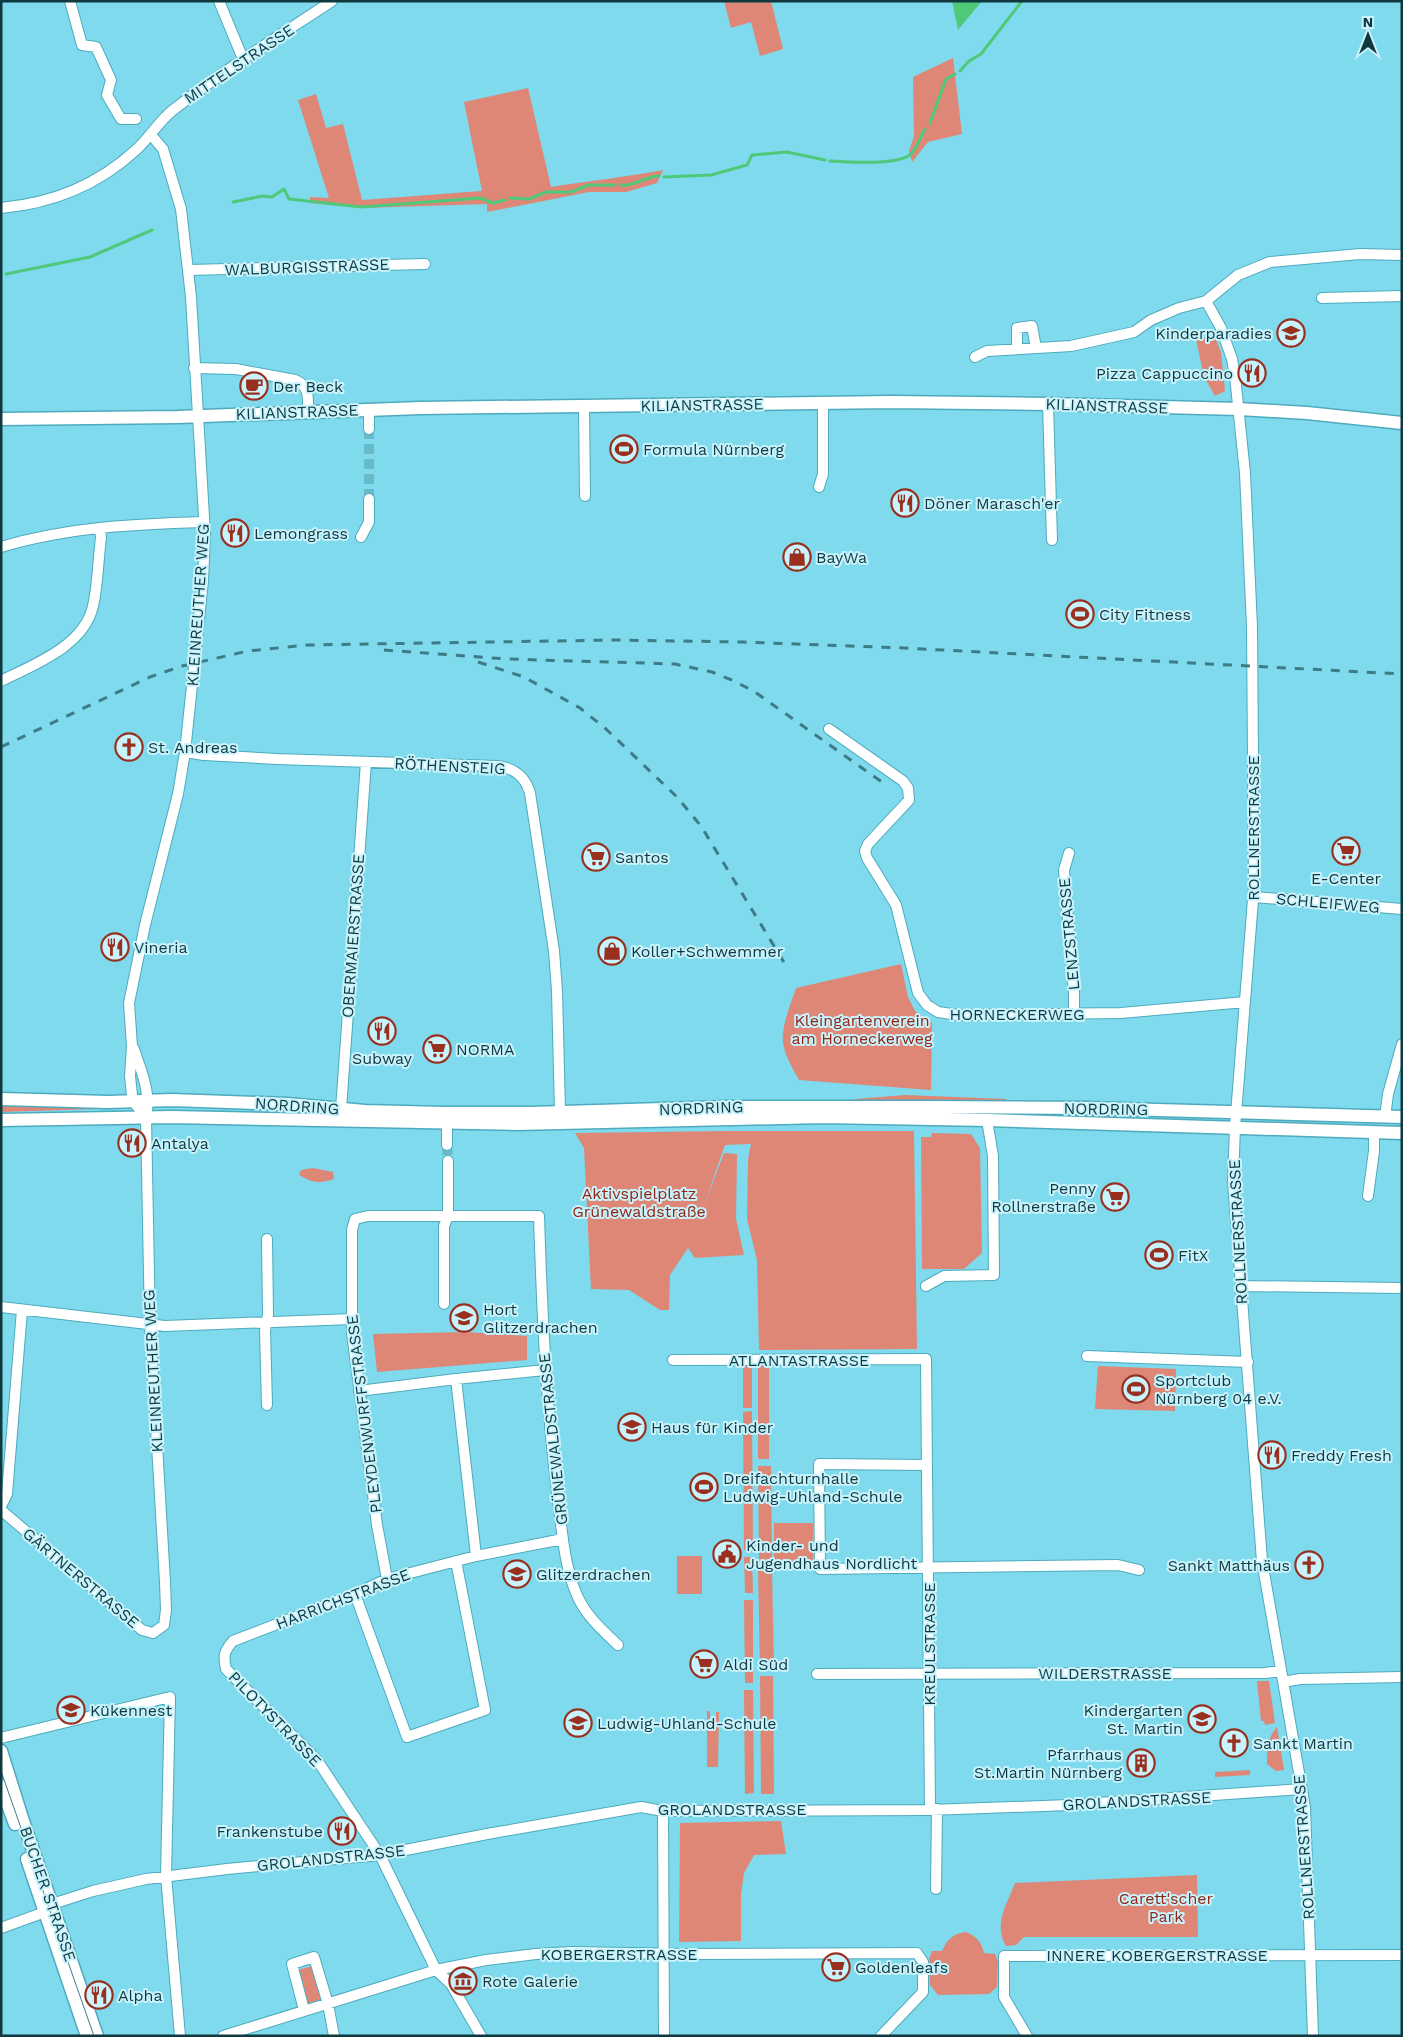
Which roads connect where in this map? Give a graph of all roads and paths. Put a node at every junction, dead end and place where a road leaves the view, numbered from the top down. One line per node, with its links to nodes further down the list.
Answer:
1 (70, 1): 5 (street)
2 (219, 1): 4 (street)
3 (332, 1): 4 (street, MITTELSTRASSE)
4 (243, 59): 6 (street, MITTELSTRASSE)
5 (136, 119)
6 (151, 135): 7 (street, MITTELSTRASSE); 10 (street, KLEINREUTHER WEG)
7 (1, 208)
8 (1402, 255): 13 (street)
9 (425, 264): 10 (street, WALBURGISSTRASSE)
10 (189, 270): 17 (street, KLEINREUTHER WEG)
11 (1402, 296): 12 (street)
12 (1322, 298)
13 (1206, 300): 14 (street); 22 (street, ROLLNERSTRASSE)
14 (1036, 348): 15 (street); 15 (street)
15 (1017, 349): 16 (street)
16 (975, 357)
17 (194, 368): 23 (street); 24 (street, KLEINREUTHER WEG)
18 (824, 402): 19 (main road, KILIANSTRASSE); 20 (main road, KILIANSTRASSE); 28 (street)
19 (1048, 404): 22 (main road, KILIANSTRASSE); 34 (street)
20 (584, 406): 21 (main road, KILIANSTRASSE); 29 (street)
21 (369, 409): 23 (main road, KILIANSTRASSE); 27 (street)
22 (1239, 409): 26 (main road, KILIANSTRASSE); 41 (street, ROLLNERSTRASSE)
23 (308, 412): 24 (main road, KILIANSTRASSE)
24 (198, 416): 25 (main road, KILIANSTRASSE); 31 (street, KLEINREUTHER WEG)
25 (1, 419)
26 (1402, 423)
27 (369, 429)
28 (819, 487)
29 (585, 496)
30 (369, 499): 33 (street)
31 (204, 522): 32 (street); 38 (street, KLEINREUTHER WEG)
32 (100, 528): 35 (street); 36 (street)
33 (361, 537)
34 (1052, 540)
35 (1, 547)
36 (1, 681)
37 (830, 729): 44 (street, HORNECKERWEG)
38 (186, 752): 39 (street, RÖTHENSTEIG); 46 (street, KLEINREUTHER WEG)
39 (366, 762): 50 (street, OBERMAIERSTRASSE); 51 (street, RÖTHENSTEIG)
40 (1069, 854): 44 (street, LENZSTRASSE)
41 (1254, 897): 42 (street, SCHLEIFWEG); 43 (street, ROLLNERSTRASSE)
42 (1402, 909)
43 (1245, 1002): 44 (street, HORNECKERWEG); 52 (street, ROLLNERSTRASSE)
44 (1074, 1015)
45 (1402, 1044): 53 (street)
46 (132, 1046): 48 (street, KLEINREUTHER WEG); 49 (street, KLEINREUTHER WEG)
47 (1, 1099): 49 (main road, NORDRING)
48 (149, 1100): 49 (main road, NORDRING); 50 (main road, NORDRING); 54 (street, KLEINREUTHER WEG)
49 (133, 1101): 54 (street)
50 (341, 1109): 51 (main road, NORDRING)
51 (560, 1112): 52 (main road, NORDRING)
52 (1237, 1112): 53 (main road, NORDRING); 59 (street, ROLLNERSTRASSE)
53 (1385, 1117): 55 (main road, NORDRING)
54 (146, 1118): 56 (main road, NORDRING); 58 (main road, NORDRING); 75 (street, KLEINREUTHER WEG)
55 (1402, 1118)
56 (1, 1120)
57 (987, 1120): 58 (main road, NORDRING); 59 (main road, NORDRING); 67 (street)
58 (447, 1124): 62 (street)
59 (1235, 1128): 60 (main road, NORDRING); 68 (street, ROLLNERSTRASSE)
60 (1374, 1132): 61 (main road, NORDRING); 64 (street)
61 (1402, 1133)
62 (447, 1145)
63 (448, 1162): 65 (street)
64 (1368, 1196)
65 (448, 1216): 70 (street); 73 (street, PLEYDENWURFFSTRASSE); 80 (street, GRÜNEWALDSTRASSE)
66 (267, 1239): 74 (street)
67 (926, 1286)
68 (1240, 1286): 69 (street); 79 (street, ROLLNERSTRASSE)
69 (1402, 1288)
70 (444, 1304)
71 (1, 1307): 72 (street)
72 (22, 1310): 75 (street); 85 (street)
73 (352, 1319): 74 (street); 82 (street, PLEYDENWURFFSTRASSE)
74 (266, 1322): 75 (street); 83 (street)
75 (150, 1325): 94 (street, KLEINREUTHER WEG)
76 (1087, 1356): 79 (street)
77 (926, 1359): 78 (street, ATLANTASTRASSE); 84 (street, KREULSTRASSE)
78 (672, 1360)
79 (1248, 1362): 99 (street, ROLLNERSTRASSE)
80 (545, 1370): 81 (street); 87 (street, GRÜNEWALDSTRASSE)
81 (456, 1379): 82 (street); 88 (street)
82 (359, 1392): 92 (street, PLEYDENWURFFSTRASSE)
83 (267, 1405)
84 (927, 1465): 90 (street, KREULSTRASSE); 90 (street)
85 (1, 1506)
86 (1, 1510): 94 (street, GÄRTNERSTRASSE)
87 (563, 1540): 88 (street, HARRICHSTRASSE); 95 (street, GRÜNEWALDSTRASSE)
88 (476, 1556): 89 (street, HARRICHSTRASSE)
89 (456, 1561): 92 (street, HARRICHSTRASSE); 93 (street)
90 (928, 1567): 91 (street); 97 (street, KREULSTRASSE)
91 (1139, 1570)
92 (387, 1579): 93 (street, HARRICHSTRASSE)
93 (355, 1594): 96 (street, HARRICHSTRASSE)
94 (164, 1625)
95 (618, 1645)
96 (223, 1659): 107 (street, PILOTYSTRASSE)
97 (928, 1673): 98 (street, WILDERSTRASSE); 99 (street, WILDERSTRASSE); 105 (street, KREULSTRASSE)
98 (817, 1674)
99 (1282, 1676): 100 (street, WILDERSTRASSE); 104 (street, ROLLNERSTRASSE)
100 (1402, 1677)
101 (1, 1738): 108 (street)
102 (1, 1751): 110 (main road, BUCHER STRASSE)
103 (1, 1786): 110 (main road, BUCHER STRASSE)
104 (1302, 1789): 105 (street, GROLANDSTRASSE); 113 (street, ROLLNERSTRASSE)
105 (934, 1809): 106 (street, GROLANDSTRASSE); 109 (street, KREULSTRASSE)
106 (664, 1811): 107 (street, GROLANDSTRASSE); 112 (street)
107 (380, 1855): 108 (street, GROLANDSTRASSE); 115 (street, PILOTYSTRASSE)
108 (166, 1876): 110 (street, GROLANDSTRASSE); 120 (street)
109 (936, 1889)
110 (49, 1908): 111 (street, GROLANDSTRASSE); 118 (main road, BUCHER STRASSE); 119 (main road, BUCHER STRASSE)
111 (1, 1928)
112 (665, 1953): 115 (street, KOBERGERSTRASSE); 124 (street); 125 (street, KOBERGERSTRASSE)
113 (1310, 1955): 114 (street, INNERE KOBERGERSTRASSE); 126 (street, INNERE KOBERGERSTRASSE); 127 (street, ROLLNERSTRASSE)
114 (1402, 1956)
115 (436, 1970): 116 (street, KOBERGERSTRASSE); 123 (street, PILOTYSTRASSE)
116 (328, 2004): 117 (street, KOBERGERSTRASSE); 117 (street); 122 (street)
117 (304, 2010): 121 (street, KOBERGERSTRASSE)
118 (87, 2036)
119 (97, 2036)
120 (180, 2036)
121 (223, 2036)
122 (334, 2036)
123 (481, 2036)
124 (664, 2036)
125 (880, 2036)
126 (1027, 2036)
127 (1313, 2036)

